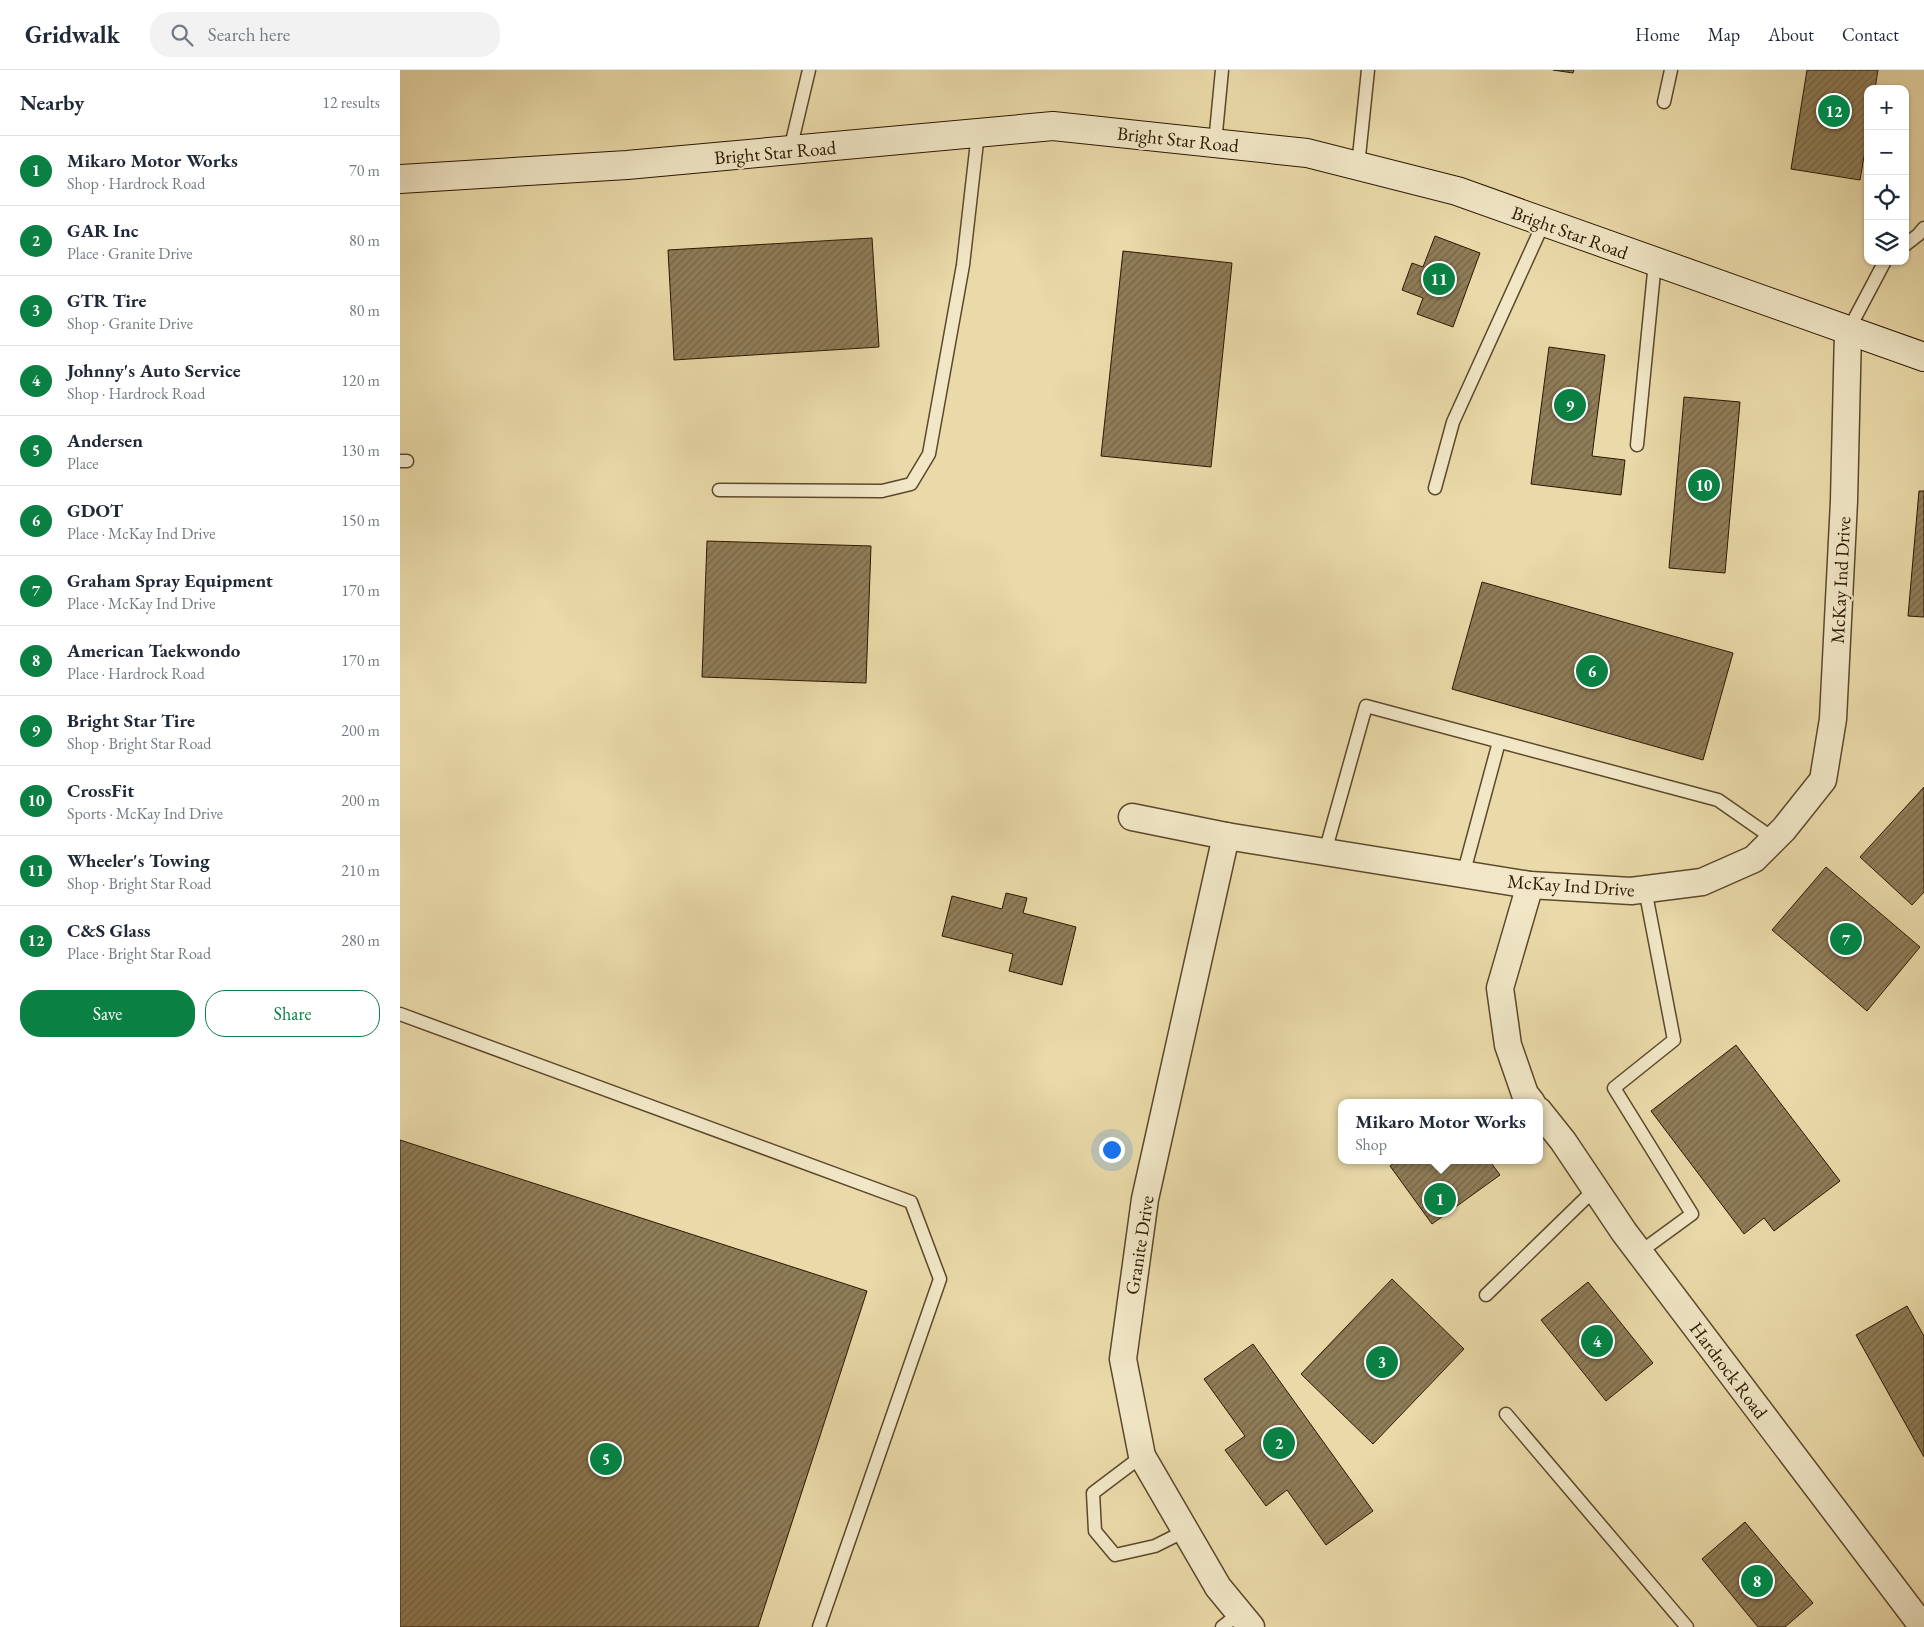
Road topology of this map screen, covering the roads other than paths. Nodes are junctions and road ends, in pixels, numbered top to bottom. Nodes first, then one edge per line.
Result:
1 (808, 70) edge
2 (1222, 70) edge
3 (1368, 70) edge
4 (1671, 70) edge
5 (1664, 102) dead end
6 (978, 133) junction
7 (1215, 143) junction
8 (790, 150) junction
9 (1358, 166) junction
10 (400, 179) edge
11 (1544, 222) junction
12 (1924, 228) edge
13 (1909, 242) edge
14 (1655, 262) junction
15 (1883, 265) edge
16 (1848, 331) junction
17 (1924, 357) edge
18 (1637, 446) dead end
19 (1435, 488) dead end
20 (719, 490) dead end
21 (1500, 742) junction
22 (1132, 817) dead end
23 (1226, 836) junction
24 (1774, 839) junction
25 (1325, 852) junction
26 (1463, 875) junction
27 (1530, 885) junction
28 (1645, 889) junction
29 (400, 1014) edge
30 (1529, 1099) edge
31 (1543, 1116) edge
32 (1595, 1189) junction
33 (1640, 1252) junction
34 (1486, 1295) dead end
35 (1506, 1414) dead end
36 (1142, 1456) junction
37 (1185, 1531) junction
38 (1238, 1622) edge
39 (819, 1627) edge
40 (1687, 1627) edge
41 (1923, 1627) edge

1 - 8 lane
2 - 7 lane
3 - 9 lane
4 - 5 lane
6 - 7 street, Bright Star Road
6 - 8 street, Bright Star Road
6 - 20 lane
7 - 9 street, Bright Star Road
8 - 10 street, Bright Star Road
9 - 11 street, Bright Star Road
11 - 14 street, Bright Star Road
11 - 19 lane
12 - 13 lane
14 - 16 street, Bright Star Road
14 - 18 lane
15 - 16 lane
16 - 17 street, Bright Star Road
16 - 24 street, McKay Ind Drive
21 - 24 lane
21 - 25 lane
21 - 26 lane
22 - 23 street, McKay Ind Drive
23 - 25 street, McKay Ind Drive
23 - 36 street, Granite Drive
24 - 28 street, McKay Ind Drive
25 - 26 street, McKay Ind Drive
26 - 27 street, McKay Ind Drive
27 - 28 street, McKay Ind Drive
27 - 30 street
28 - 33 lane
29 - 39 lane
31 - 32 street, Hardrock Road
32 - 33 street, Hardrock Road
32 - 34 lane
33 - 41 street, Hardrock Road
35 - 40 lane
36 - 37 street, Granite Drive
36 - 37 lane
37 - 38 street, Granite Drive

